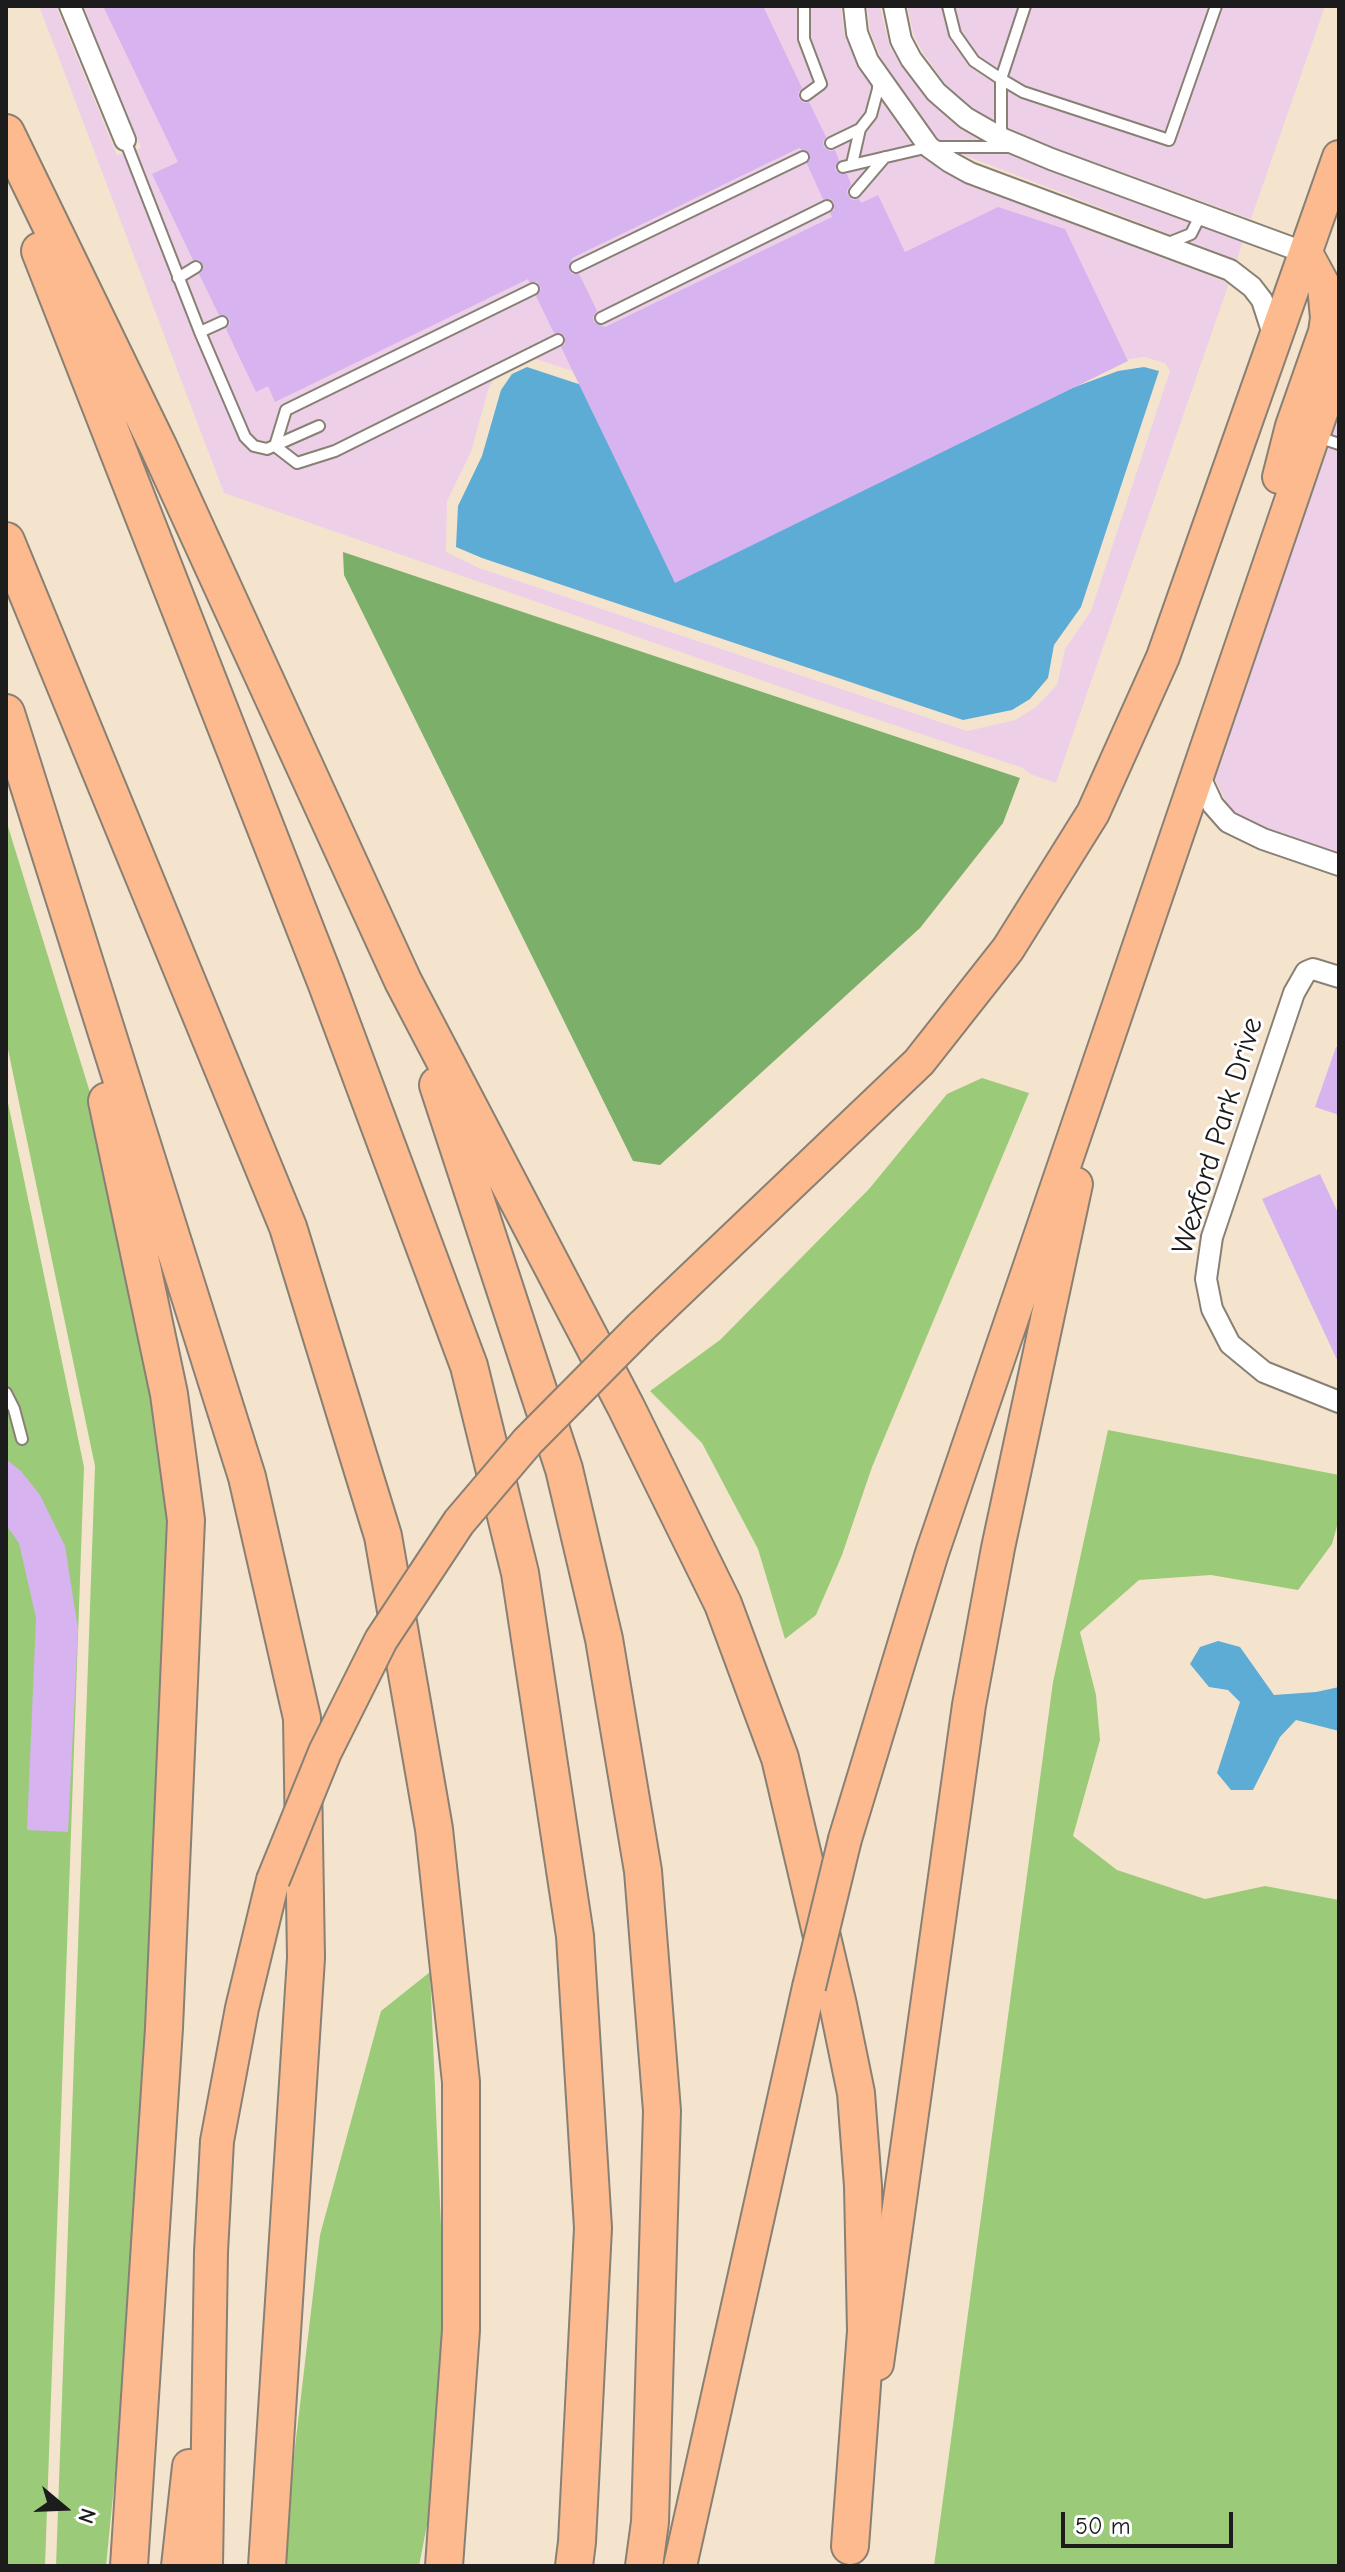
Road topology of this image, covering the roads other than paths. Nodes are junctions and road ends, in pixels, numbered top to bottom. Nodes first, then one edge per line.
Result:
1 (70, 6) edge
2 (804, 6) edge
3 (854, 6) edge
4 (894, 6) edge
5 (948, 6) edge
6 (1025, 6) edge
7 (1216, 6) edge
8 (878, 76) junction
9 (1001, 79) junction
10 (806, 95) dead end
11 (860, 129) junction
12 (6, 133) edge
13 (1001, 138) junction
14 (125, 140) joint
15 (831, 143) dead end
16 (929, 147) junction
17 (1020, 147) junction
18 (885, 156) junction
19 (803, 157) dead end
20 (1339, 157) edge
21 (6, 165) edge
22 (855, 192) dead end
23 (827, 206) dead end
24 (1197, 211) junction
25 (1160, 244) junction
26 (1306, 253) junction
27 (196, 267) dead end
28 (576, 267) dead end
29 (178, 278) junction
30 (533, 289) dead end
31 (601, 318) dead end
32 (222, 322) dead end
33 (200, 332) junction
34 (558, 340) dead end
35 (1275, 341) junction
36 (1339, 360) edge
37 (319, 426) dead end
38 (1326, 440) edge
39 (275, 446) junction
40 (6, 541) edge
41 (1273, 554) junction
42 (6, 713) edge
43 (1199, 775) junction
44 (1339, 865) edge
45 (65, 899) junction
46 (1339, 977) edge
47 (403, 981) junction
48 (1107, 1040) junction
49 (6, 1393) edge
50 (1339, 1402) edge
51 (22, 1439) dead end
52 (211, 2252) junction
53 (848, 2556) edge
54 (129, 2566) edge
55 (178, 2566) edge
56 (206, 2566) edge
57 (267, 2566) edge
58 (444, 2566) edge
59 (574, 2566) edge
60 (644, 2566) edge
61 (680, 2566) edge

1 - 14 street
2 - 10 lane
3 - 8 street
4 - 13 street
5 - 9 lane
6 - 9 lane
7 - 9 lane
8 - 11 lane
8 - 16 street
9 - 13 lane
11 - 15 lane
11 - 18 lane
12 - 47 highway
13 - 17 street
14 - 29 lane
16 - 17 lane
16 - 18 lane
16 - 25 street
17 - 24 street
18 - 22 lane
19 - 28 lane
20 - 26 main road
21 - 59 highway
23 - 31 lane
24 - 25 lane
24 - 26 street
25 - 35 street
26 - 35 main road
26 - 41 main road
27 - 29 lane
29 - 33 lane
30 - 39 lane
32 - 33 lane
33 - 39 lane
34 - 39 lane
35 - 52 main road, bridge
36 - 38 main road
37 - 39 lane
38 - 41 main road
40 - 58 highway
41 - 43 main road
42 - 45 highway
43 - 44 street
43 - 48 main road
45 - 54 highway
45 - 57 highway
46 - 50 street, Wexford Park Drive
47 - 53 highway
47 - 60 highway
48 - 53 main road
48 - 61 main road, bridge
49 - 51 lane
52 - 55 main road
52 - 56 main road

